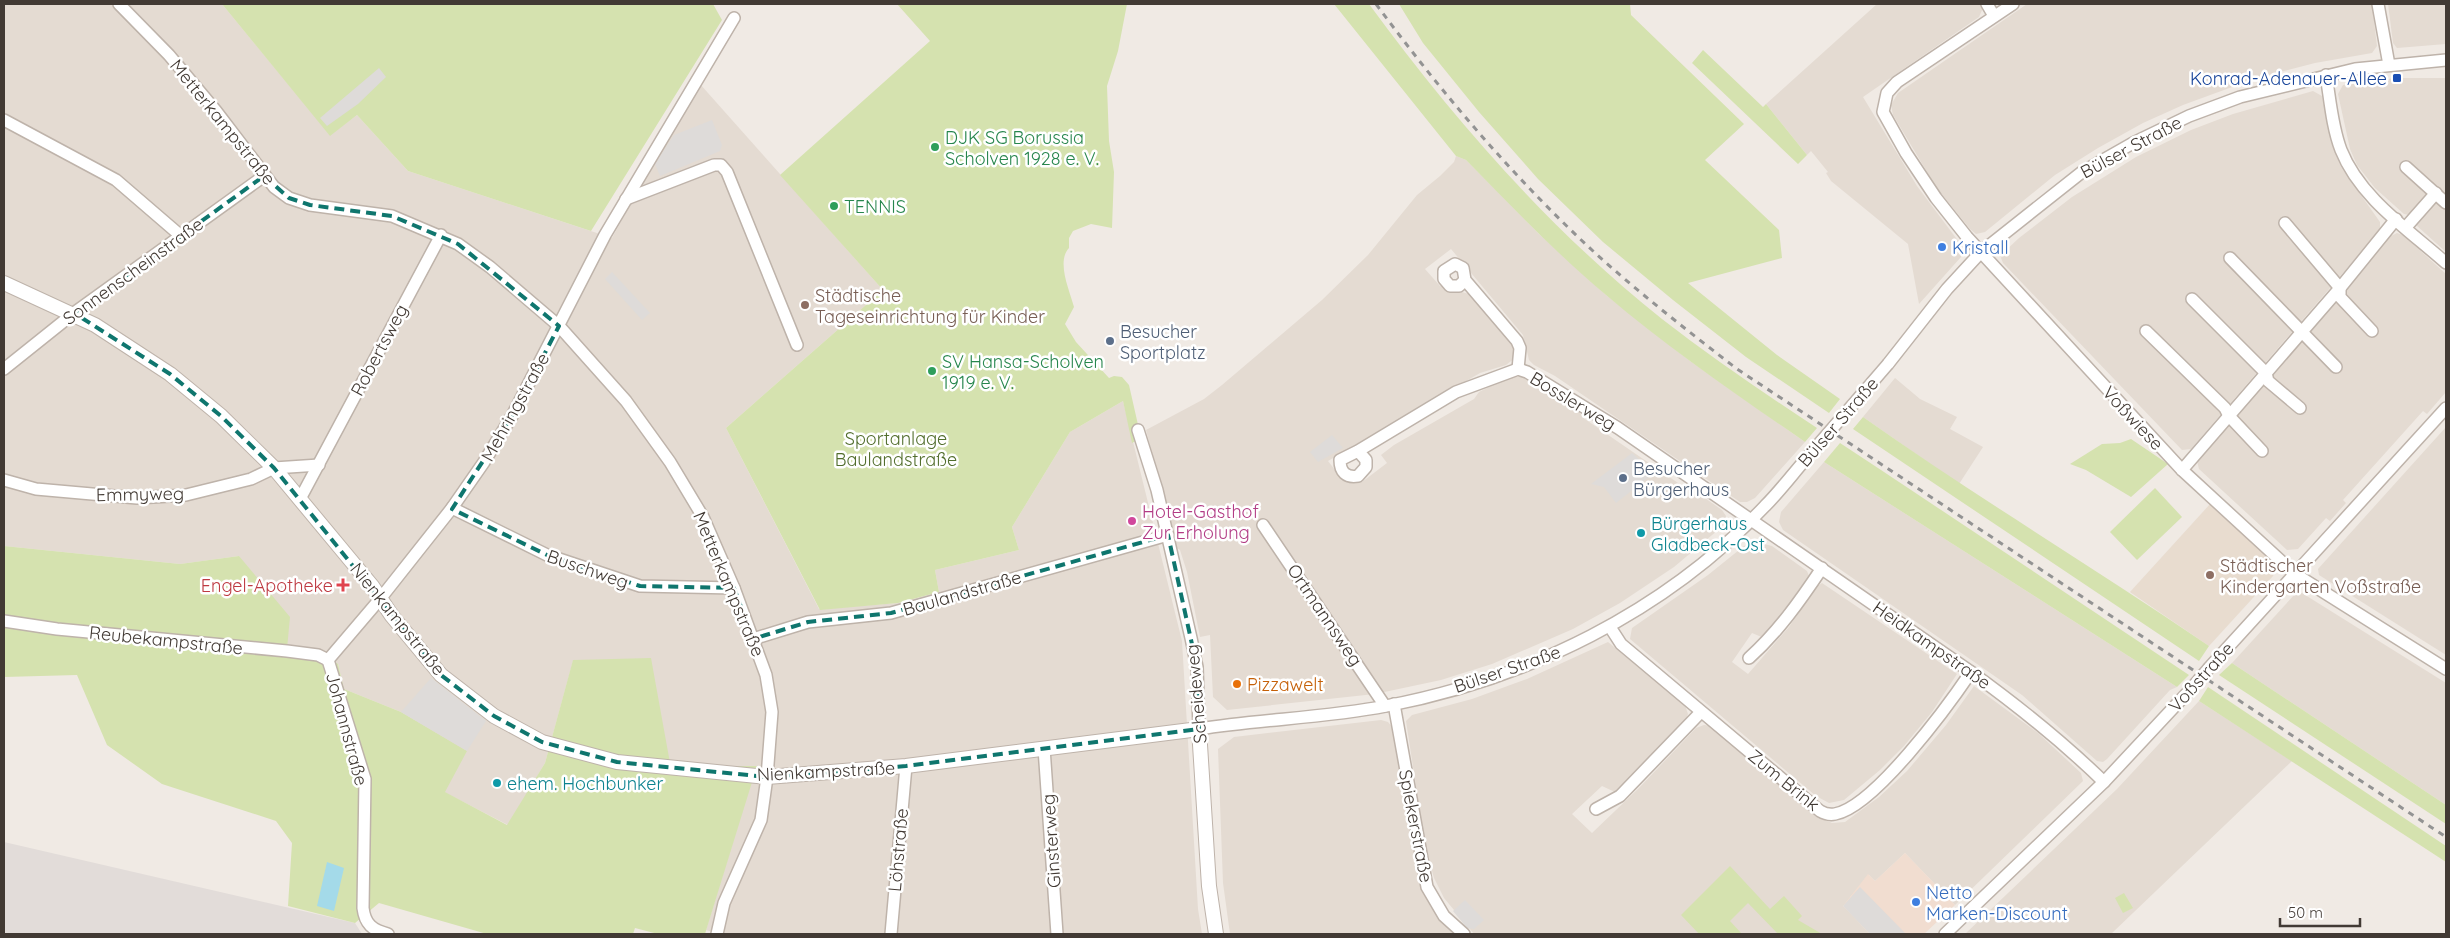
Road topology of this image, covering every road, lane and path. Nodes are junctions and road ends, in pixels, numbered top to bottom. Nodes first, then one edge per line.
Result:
1 (119, 4) edge
2 (1987, 4) edge
3 (2013, 4) edge
4 (2378, 4) edge
5 (1994, 16) junction
6 (734, 18) dead end
7 (2446, 60) edge
8 (2390, 64) junction
9 (2326, 75) junction
10 (4, 120) edge
11 (2406, 167) dead end
12 (264, 176) junction
13 (2436, 193) junction
14 (626, 199) junction
15 (2446, 203) edge
16 (2396, 219) junction
17 (2285, 223) dead end
18 (2406, 227) junction
19 (441, 235) junction
20 (181, 236) junction
21 (1982, 252) junction
22 (2230, 258) dead end
23 (2446, 263) edge
24 (1465, 280) dead end
25 (4, 284) edge
26 (2340, 288) junction
27 (2192, 299) dead end
28 (74, 313) junction
29 (559, 326) junction
30 (2372, 330) dead end
31 (2146, 331) dead end
32 (2302, 332) junction
33 (797, 345) dead end
34 (2336, 367) dead end
35 (4, 368) edge
36 (1518, 369) junction
37 (2266, 373) junction
38 (2300, 408) dead end
39 (2446, 408) edge
40 (2229, 416) junction
41 (1138, 430) dead end
42 (1358, 451) dead end
43 (2262, 451) dead end
44 (319, 464) junction
45 (274, 468) junction
46 (2182, 470) junction
47 (4, 480) edge
48 (300, 499) junction
49 (452, 508) junction
50 (1750, 520) junction
51 (1263, 525) dead end
52 (1168, 535) junction
53 (1822, 568) junction
54 (2295, 574) junction
55 (734, 588) junction
56 (380, 599) junction
57 (4, 621) edge
58 (1610, 627) junction
59 (753, 638) junction
60 (1749, 658) dead end
61 (328, 660) junction
62 (2446, 669) edge
63 (1971, 672) junction
64 (1389, 705) junction
65 (1701, 712) junction
66 (1199, 729) junction
67 (1044, 748) junction
68 (906, 766) junction
69 (767, 777) junction
70 (2104, 782) junction
71 (1596, 809) dead end
72 (388, 934) edge
73 (716, 934) edge
74 (891, 934) edge
75 (1058, 934) edge
76 (1216, 934) edge
77 (1464, 934) edge
78 (1945, 934) edge

1 - 12 street, Metterkampstraße
2 - 5 street
3 - 5 street, Voßwiese
4 - 8 street
5 - 21 street, Voßwiese
6 - 14 street, Mehringstraße
7 - 8 street, Bülser Straße
8 - 9 street, Bülser Straße
9 - 16 street
9 - 21 street, Bülser Straße
10 - 20 street
11 - 13 street
12 - 19 street, Metterkampstraße
12 - 20 street, Sonnenscheinstraße
13 - 15 street
13 - 18 street
14 - 29 street, Mehringstraße
14 - 33 street
16 - 18 street
16 - 26 street
17 - 26 street
18 - 23 street
19 - 29 street, Metterkampstraße
19 - 44 street, Robertsweg
20 - 28 street, Sonnenscheinstraße
21 - 46 street, Voßwiese
21 - 50 street, Bülser Straße, bridge
22 - 32 street
24 - 36 street
25 - 28 street, Nienkampstraße
26 - 30 street
26 - 32 street
27 - 37 street
28 - 35 street, Sonnenscheinstraße
28 - 45 street, Nienkampstraße
29 - 49 street, Mehringstraße
29 - 55 street, Metterkampstraße
31 - 40 street
32 - 34 street
32 - 37 street
36 - 42 street, Bosslerweg
36 - 50 street, Bosslerweg
37 - 38 street
37 - 40 street
39 - 54 street, Voßstraße
40 - 43 street
40 - 46 street
41 - 52 street, Scheideweg
44 - 45 street
44 - 48 street, Robertsweg
45 - 47 street, Emmyweg
45 - 48 street, Nienkampstraße
46 - 54 street, Voßwiese
48 - 56 street, Nienkampstraße
49 - 55 street, Buschweg
49 - 56 street, Mehringstraße
50 - 53 street, Heidkampstraße
50 - 58 street, Bülser Straße
51 - 64 street, Ortmannsweg
52 - 59 street, Baulandstraße
52 - 66 street, Scheideweg
53 - 60 street
53 - 63 street, Heidkampstraße
54 - 62 street, Voßwiese
54 - 70 street, Voßstraße, bridge
55 - 59 street, Metterkampstraße
56 - 61 street, Johannstraße
56 - 69 street, Nienkampstraße
57 - 61 street, Reubekampstraße
58 - 64 street, Bülser Straße
58 - 65 street, Zum Brink
59 - 69 street, Metterkampstraße
61 - 72 street, Johannstraße
63 - 65 street, Zum Brink
63 - 70 street, Heidkampstraße
64 - 66 street, Bülser Straße
64 - 77 street, Spiekerstraße
65 - 71 street
66 - 67 street, Nienkampstraße
66 - 76 street, Scheideweg
67 - 68 street, Nienkampstraße
67 - 75 street, Ginsterweg
68 - 69 street, Nienkampstraße
68 - 74 street, Löhstraße
69 - 73 street, Metterkampstraße
70 - 78 street, Voßstraße

